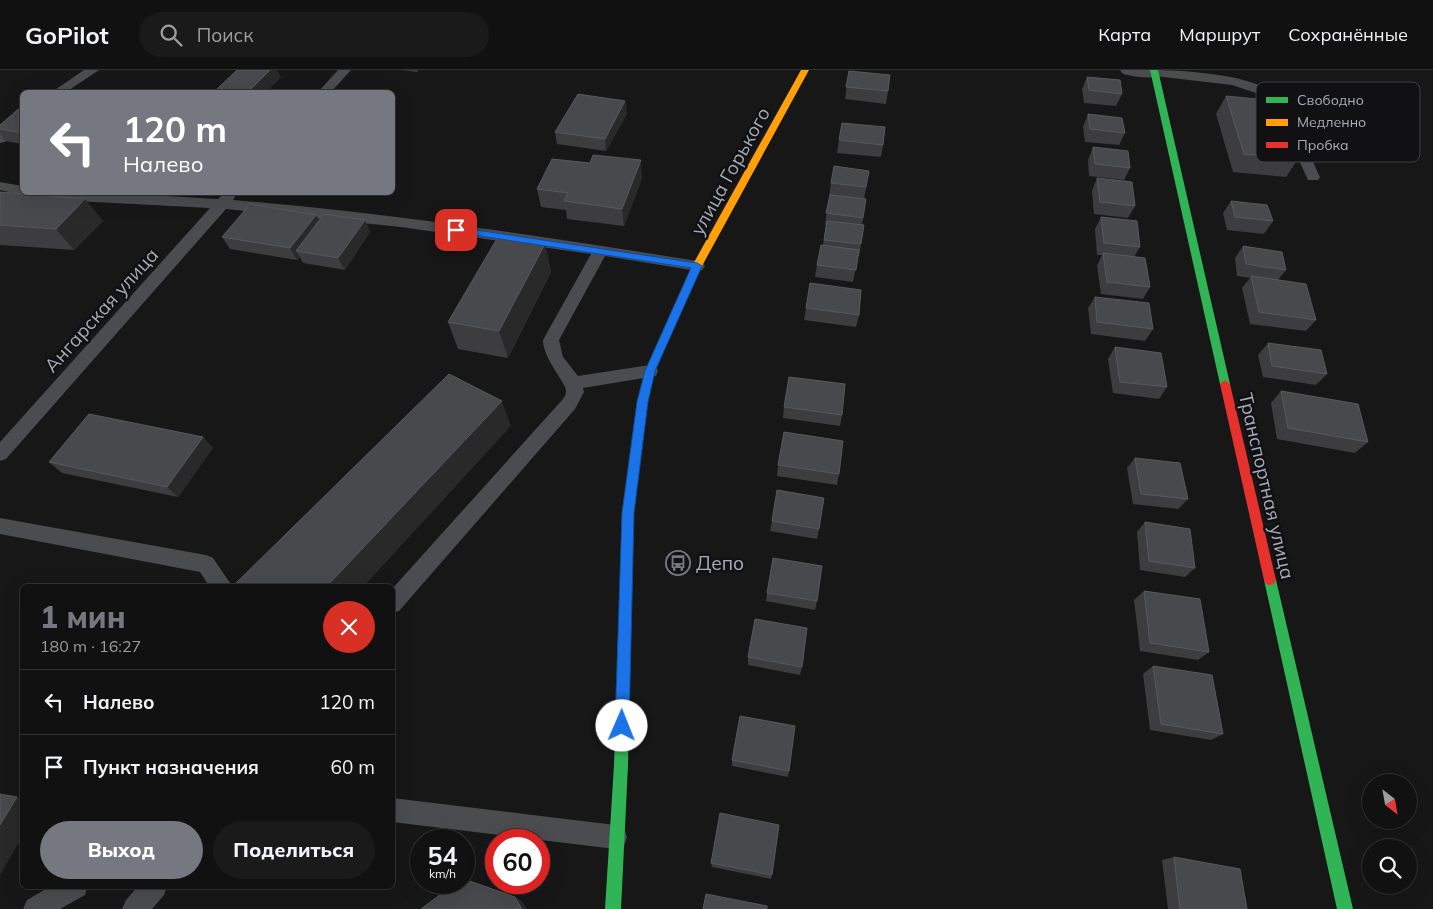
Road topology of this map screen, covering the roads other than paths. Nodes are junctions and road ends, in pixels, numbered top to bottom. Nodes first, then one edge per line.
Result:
1 (93, 70) edge
2 (345, 70) edge
3 (805, 70) edge
4 (1129, 70) edge
5 (1154, 71) edge
6 (1256, 87) edge
7 (61, 90) edge
8 (326, 90) edge
9 (20, 122) edge
10 (0, 139) edge
11 (1306, 162) edge
12 (1313, 177) dead end
13 (0, 186) edge
14 (20, 190) edge
15 (52, 195) edge
16 (227, 198) edge
17 (601, 250) junction
18 (697, 266) junction
19 (650, 371) junction
20 (574, 382) junction
21 (0, 454) edge
22 (0, 526) edge
23 (220, 584) edge
24 (395, 601) edge
25 (395, 810) edge
26 (615, 837) junction
27 (71, 889) edge
28 (152, 889) edge
29 (36, 909) edge
30 (135, 909) edge
31 (613, 909) edge
32 (1345, 909) edge

1 - 7 lane
2 - 8 lane
3 - 18 main road, улица Горького
4 - 5 street
5 - 6 lane
5 - 32 main road, Транспортная улица
9 - 10 lane
11 - 12 lane
13 - 14 lane
15 - 16 lane
16 - 17 lane
16 - 21 lane, Ангарская улица
17 - 18 lane
17 - 20 lane
18 - 19 main road, улица Горького
19 - 20 lane
19 - 26 main road, улица Горького
20 - 24 lane
22 - 23 lane
25 - 26 lane
26 - 31 main road, улица Горького
27 - 29 lane
28 - 30 lane

